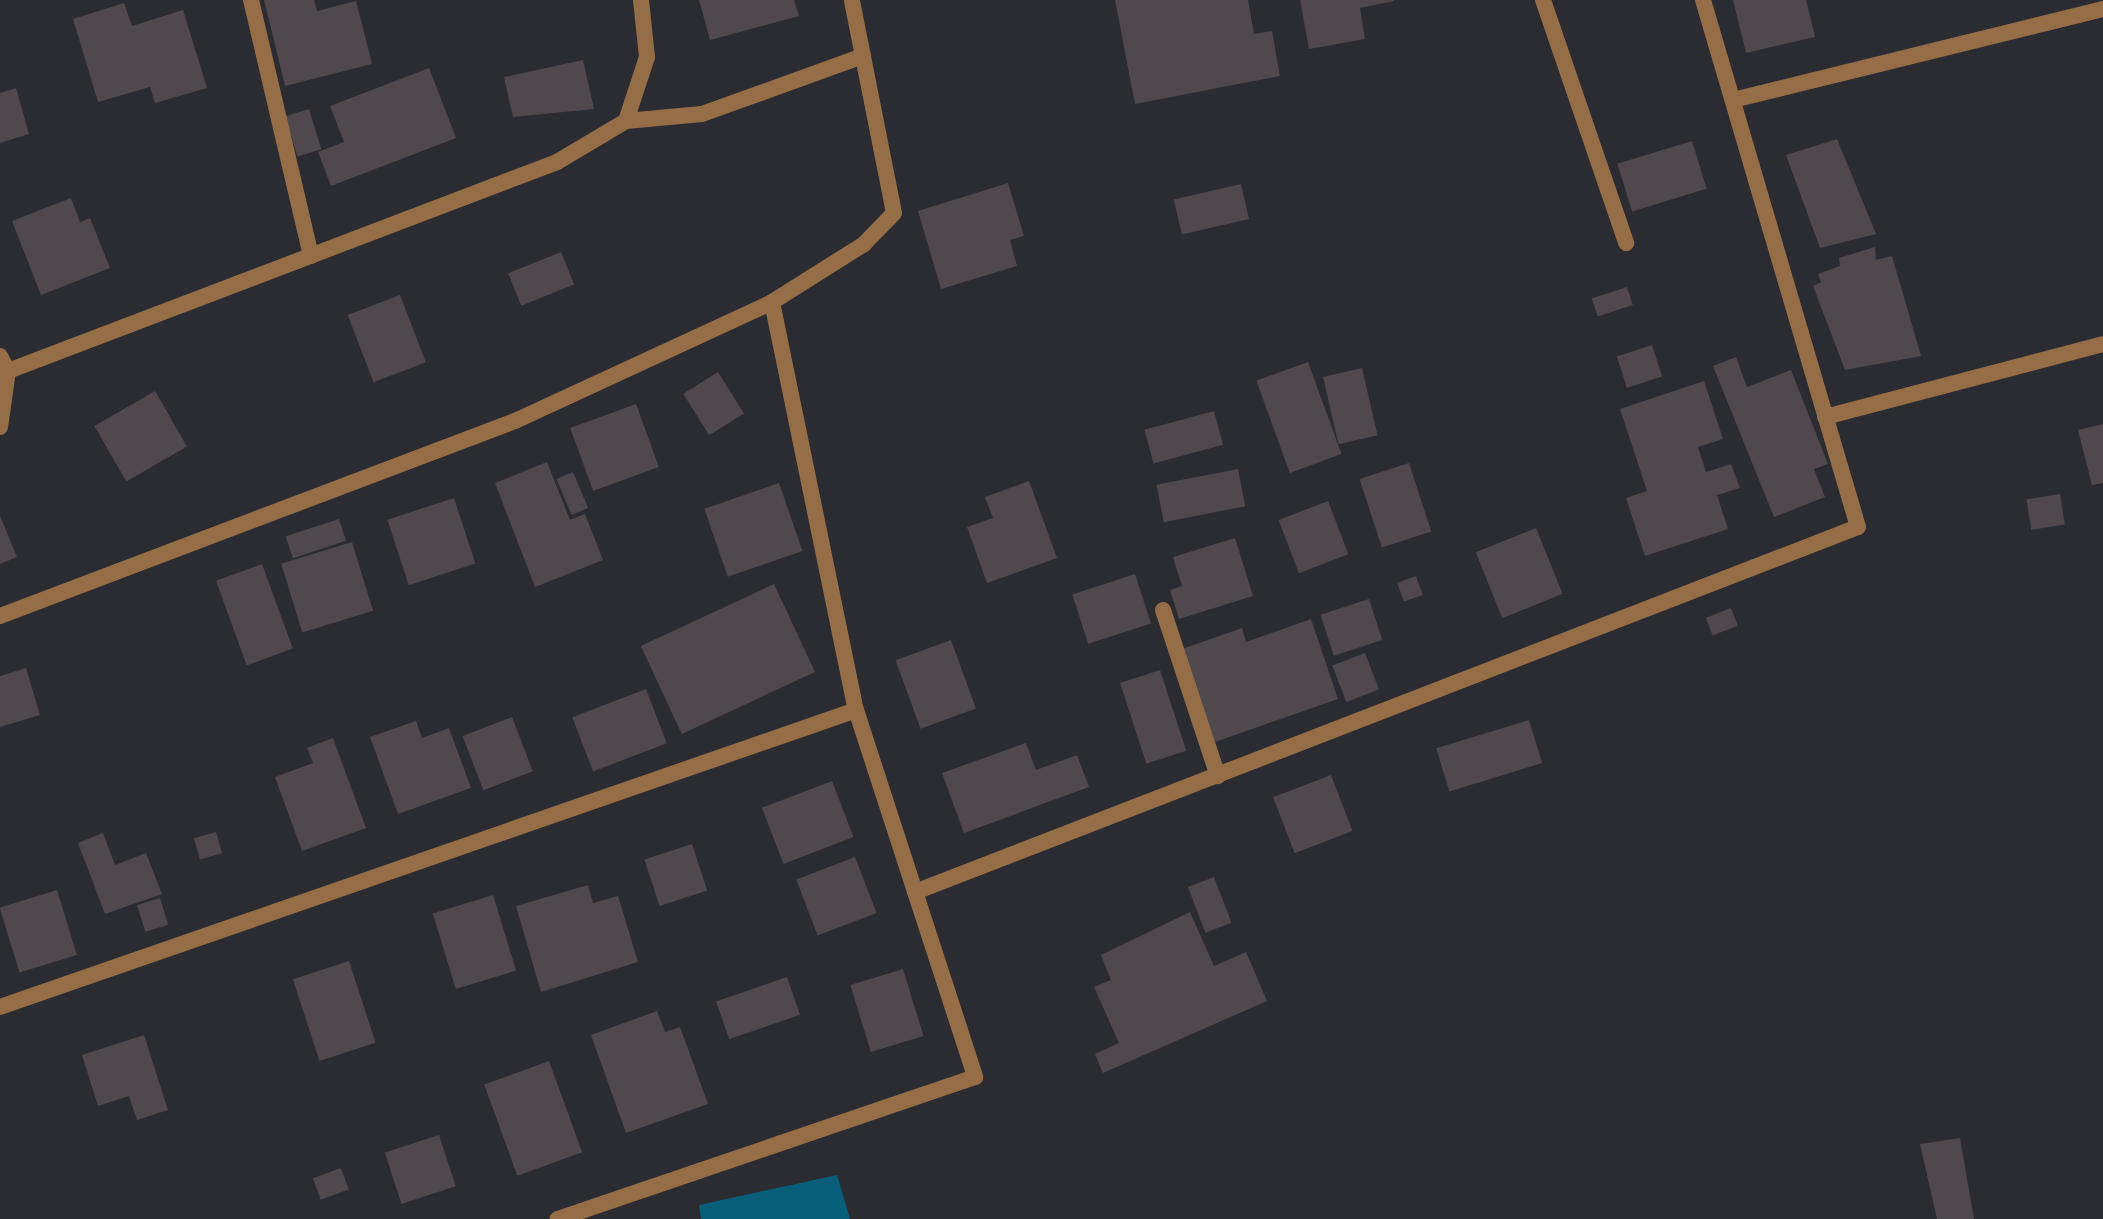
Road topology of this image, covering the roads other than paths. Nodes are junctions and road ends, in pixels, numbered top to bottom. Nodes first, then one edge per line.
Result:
1 (251, 0) edge
2 (641, 0) edge
3 (852, 0) edge
4 (1543, 0) edge
5 (1703, 0) edge
6 (2103, 9) edge
7 (863, 56) junction
8 (1733, 100) junction
9 (626, 121) junction
10 (1626, 243) dead end
11 (311, 256) junction
12 (772, 302) junction
13 (2103, 344) edge
14 (4, 364) edge
15 (1825, 417) junction
16 (0, 427) edge
17 (1163, 610) dead end
18 (0, 616) edge
19 (856, 710) junction
20 (1218, 776) junction
21 (915, 892) junction
22 (0, 1007) edge
23 (557, 1219) edge

1 - 11 street
2 - 9 street
3 - 7 street
4 - 10 street
5 - 8 street
6 - 8 street
7 - 9 street
7 - 12 street
8 - 15 street
9 - 11 street
11 - 14 street
12 - 18 street
12 - 19 street
13 - 15 street
14 - 16 street
15 - 20 street
17 - 20 street
19 - 21 street
19 - 22 street
20 - 21 street
21 - 23 street

